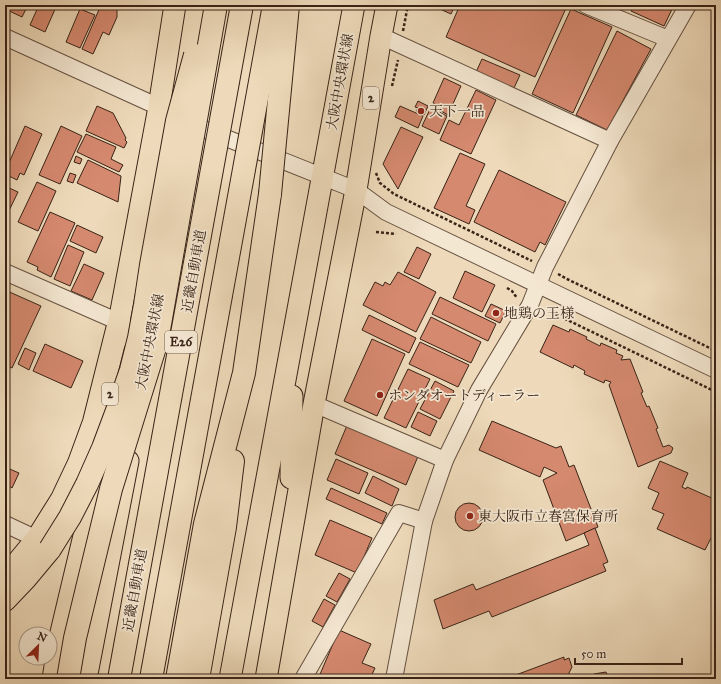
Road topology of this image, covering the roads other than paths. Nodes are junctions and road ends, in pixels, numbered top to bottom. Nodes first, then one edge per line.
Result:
1 (175, 5) edge
2 (208, 5) edge
3 (213, 5) edge
4 (216, 5) edge
5 (242, 5) edge
6 (274, 5) edge
7 (288, 5) edge
8 (354, 5) edge
9 (387, 5) edge
10 (586, 5) edge
11 (688, 5) edge
12 (381, 36) junction
13 (5, 38) edge
14 (668, 39) junction
15 (159, 107) junction
16 (191, 124) junction
17 (610, 141) junction
18 (322, 177) junction
19 (356, 190) junction
20 (5, 272) edge
21 (539, 284) junction
22 (119, 322) junction
23 (290, 351) junction
24 (716, 370) edge
25 (244, 373) junction
26 (314, 404) junction
27 (445, 460) junction
28 (424, 521) junction
29 (5, 524) edge
30 (37, 539) junction
31 (290, 542) junction
32 (5, 578) edge
33 (5, 600) edge
34 (53, 679) edge
35 (68, 679) edge
36 (86, 679) edge
37 (119, 679) edge
38 (151, 679) edge
39 (177, 679) edge
40 (198, 679) edge
41 (230, 679) edge
42 (266, 679) edge
43 (303, 679) edge
44 (394, 679) edge

1 - 15 main road, 2
2 - 33 highway, bridge
3 - 16 main road, 大阪中央環状線 / 2
4 - 35 highway, bridge
5 - 37 highway, 近畿自動車道 / E26, bridge
6 - 38 highway, E26, bridge
7 - 25 highway, bridge
8 - 18 main road, 大阪中央環状線
9 - 12 main road, 2
10 - 14 street
11 - 14 street
12 - 17 street
12 - 19 main road, 2
13 - 15 street
14 - 17 street
15 - 16 street
15 - 22 main road, 2
16 - 18 street
16 - 36 main road, 大阪中央環状線 / 2
17 - 21 street
18 - 19 street
18 - 23 main road, 大阪中央環状線
19 - 21 street
19 - 26 main road, 2
20 - 22 street
21 - 24 street
21 - 27 street
22 - 30 highway
22 - 34 main road, 2
23 - 31 main road
23 - 41 main road, 大阪中央環状線
25 - 39 highway
25 - 40 highway
26 - 27 street
26 - 31 main road, 2
27 - 28 street
28 - 43 street
28 - 44 street
29 - 30 street
30 - 32 highway
31 - 42 main road, 2

